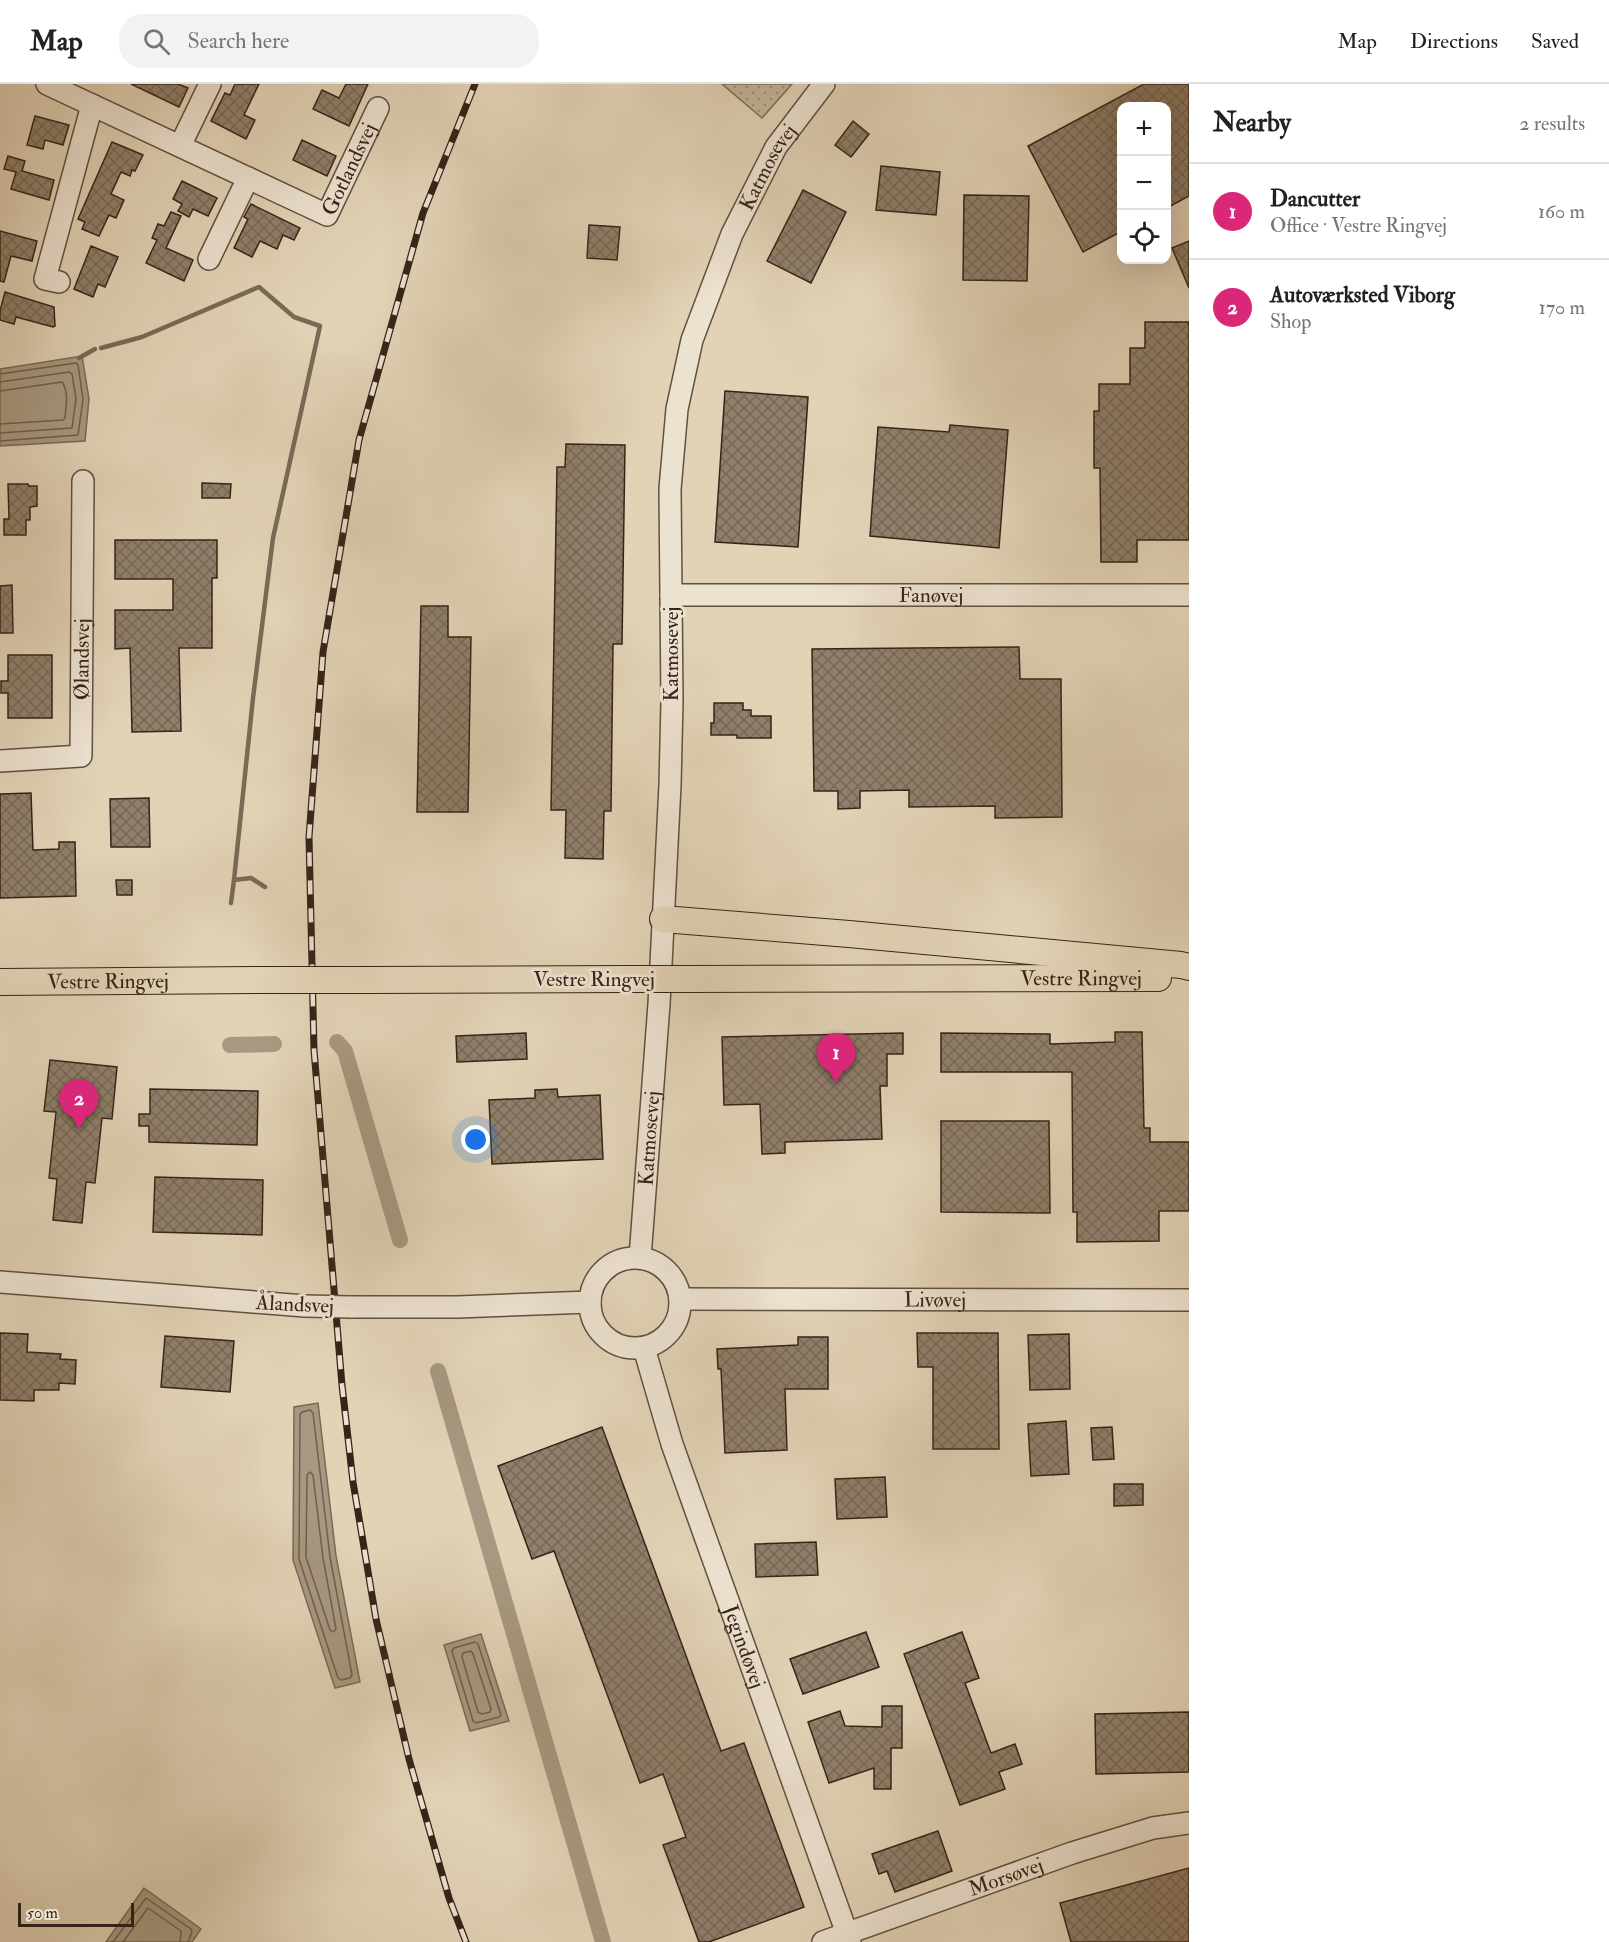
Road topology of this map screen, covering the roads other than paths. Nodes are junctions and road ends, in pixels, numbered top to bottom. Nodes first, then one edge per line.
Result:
1 (46, 84) edge
2 (210, 84) edge
3 (824, 84) edge
4 (92, 105) junction
5 (378, 108) dead end
6 (180, 146) junction
7 (248, 178) junction
8 (209, 259) dead end
9 (59, 282) dead end
10 (83, 481) dead end
11 (670, 595) junction
12 (1189, 595) edge
13 (0, 760) edge
14 (663, 919) junction
15 (1189, 968) edge
16 (1189, 978) edge
17 (0, 982) edge
18 (640, 1258) junction
19 (0, 1282) edge
20 (680, 1299) junction
21 (1189, 1300) edge
22 (590, 1302) junction
23 (644, 1348) junction
24 (1189, 1822) edge
25 (849, 1938) edge
26 (823, 1942) edge

1 - 4 street, Gotlandsvej
2 - 6 street
3 - 11 street, Katmosevej
4 - 6 street, Gotlandsvej
4 - 9 street
5 - 7 street, Gotlandsvej
6 - 7 street, Gotlandsvej
7 - 8 street
10 - 13 street, Ølandsvej
11 - 12 street, Fanøvej
11 - 14 street, Katmosevej
14 - 15 main road
14 - 18 street, Katmosevej
16 - 17 main road, Vestre Ringvej, bridge
18 - 20 street
18 - 22 street
19 - 22 street, Ålandsvej, bridge
20 - 21 street, Livøvej
20 - 23 street
22 - 23 street
23 - 25 street, Jegindøvej
24 - 25 street, Morsøvej
25 - 26 street, Morsøvej

